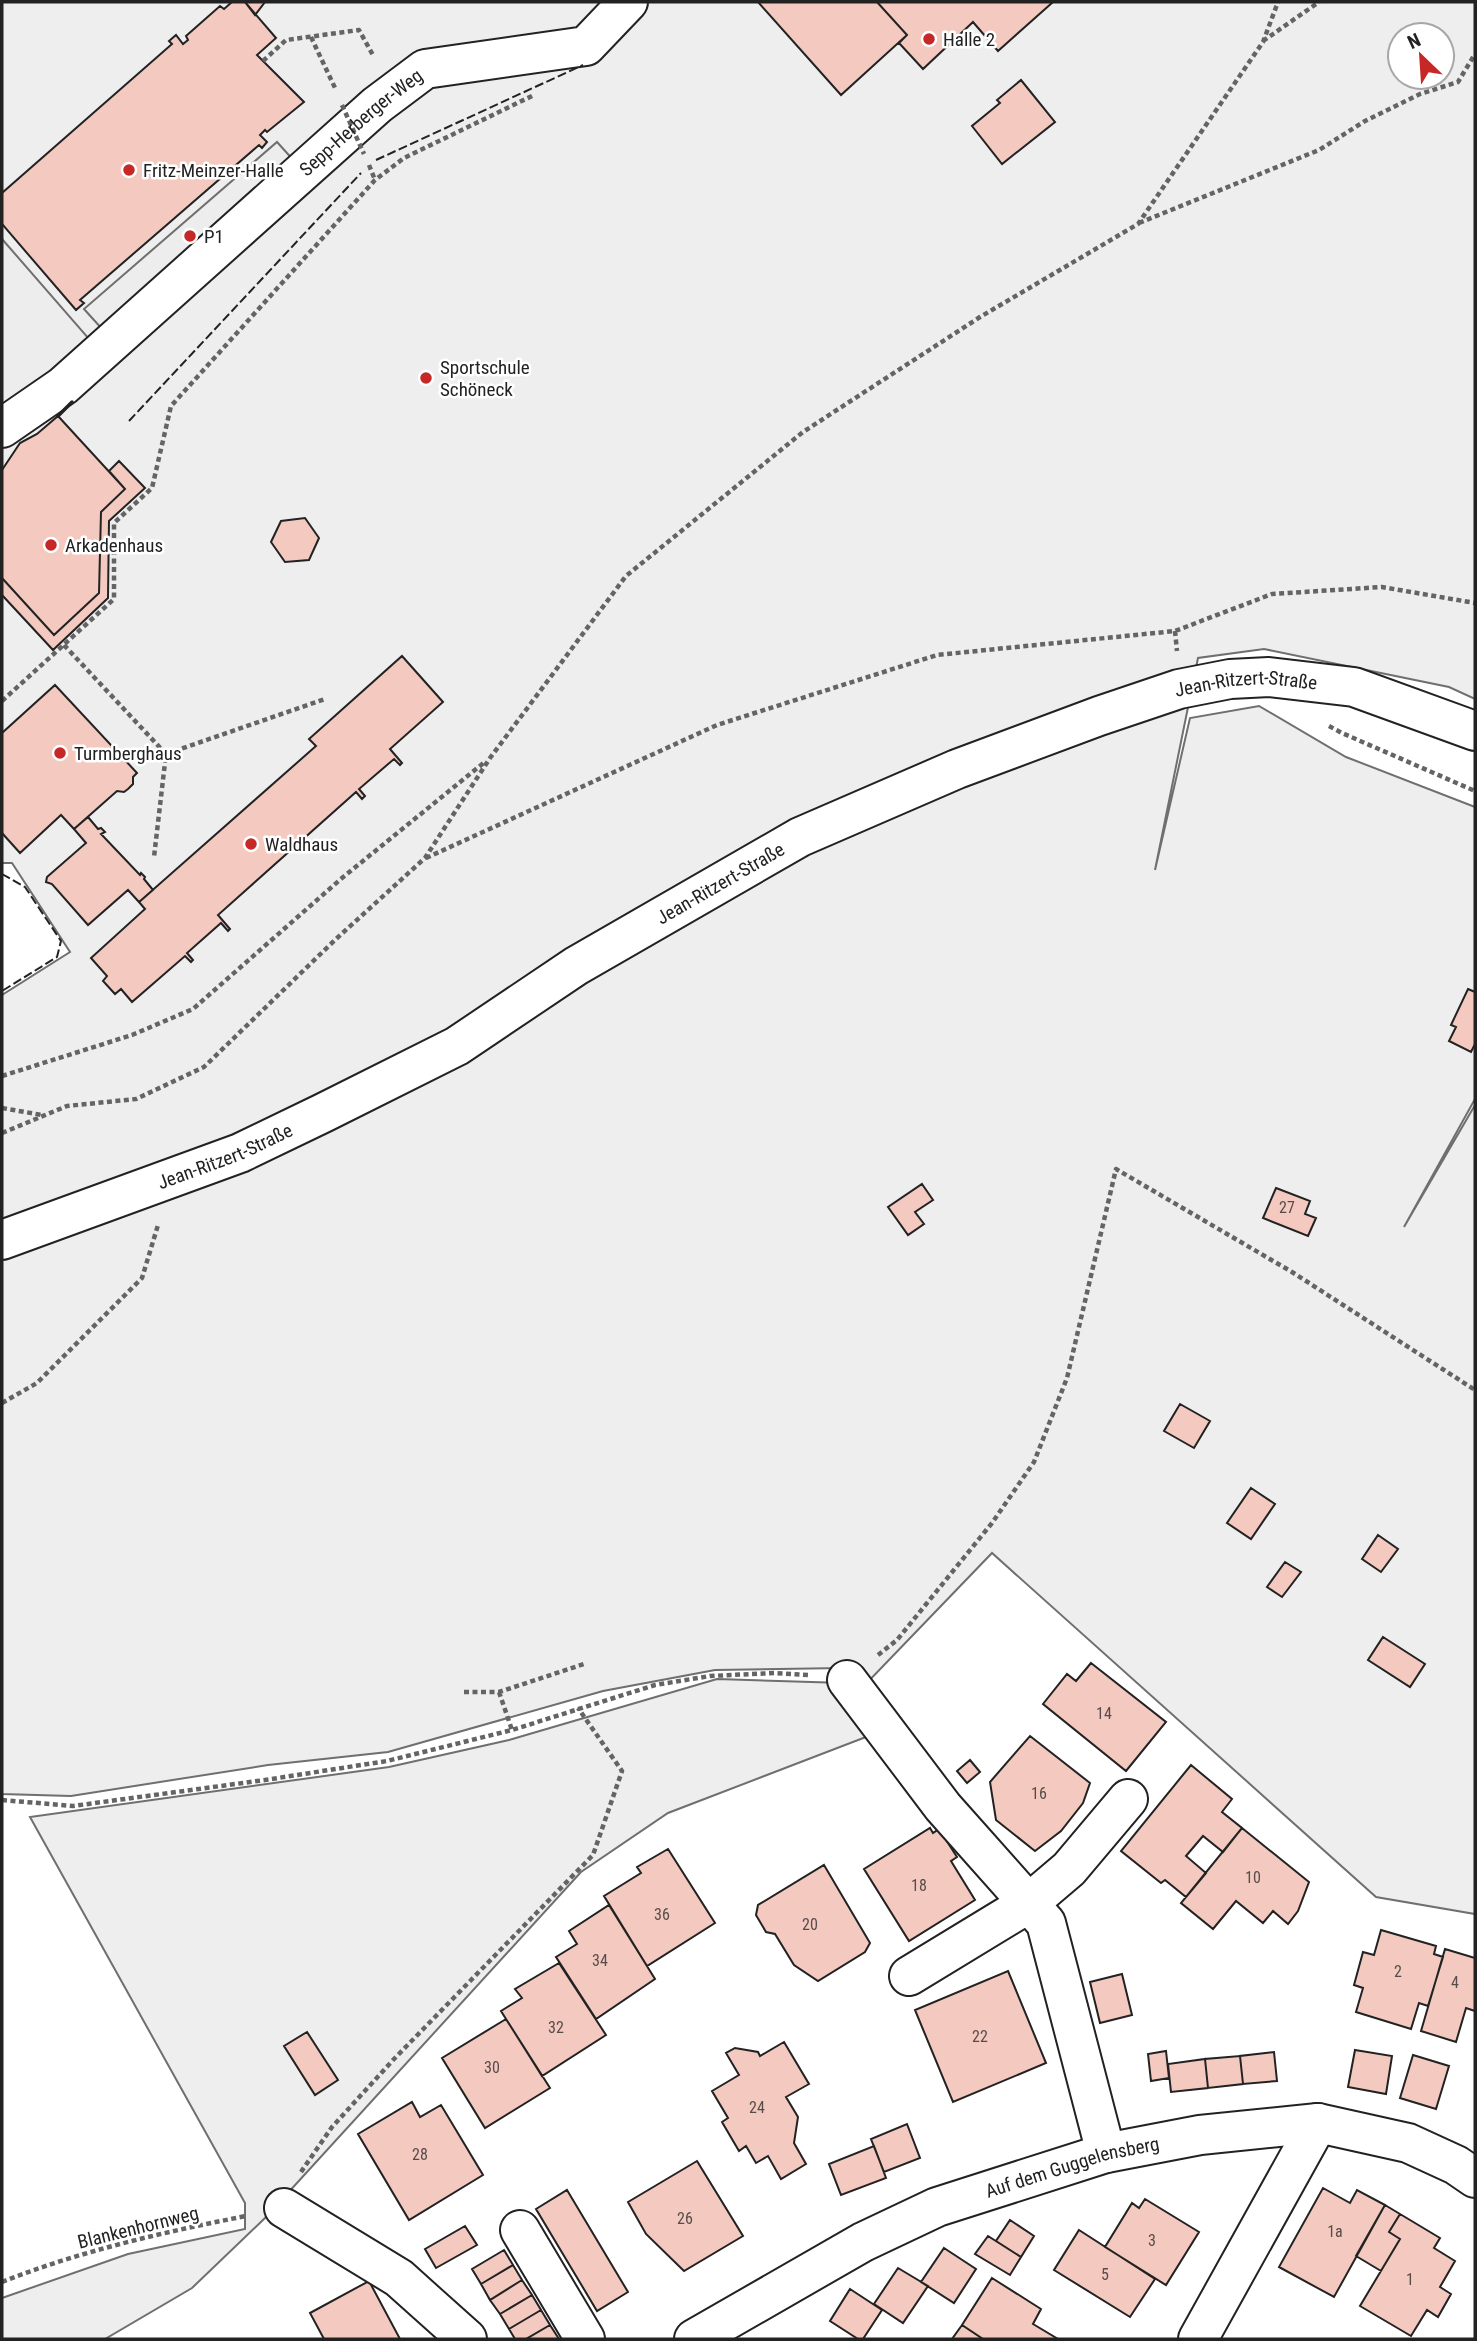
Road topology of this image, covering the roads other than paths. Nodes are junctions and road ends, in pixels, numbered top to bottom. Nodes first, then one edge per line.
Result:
1 (628, 2) edge
2 (2, 428) edge
3 (1475, 731) edge
4 (2, 1240) edge
5 (847, 1680) road end
6 (1128, 1799) dead end
7 (1028, 1903) junction
8 (909, 1976) dead end
9 (1318, 2123) junction
10 (1106, 2153) junction
11 (1475, 2178) edge
12 (284, 2208) road end
13 (520, 2230) dead end
14 (467, 2339) edge
15 (585, 2339) edge
16 (694, 2339) edge
17 (1198, 2339) edge

1 - 2 street, Sepp-Herberger-Weg
3 - 4 street, Jean-Ritzert-Straße
5 - 7 street
6 - 7 street
7 - 8 street
7 - 10 street
9 - 10 street, Auf dem Guggelensberg
9 - 11 street, Auf dem Guggelensberg
9 - 17 street
10 - 16 street, Auf dem Guggelensberg
12 - 14 street
13 - 15 street

